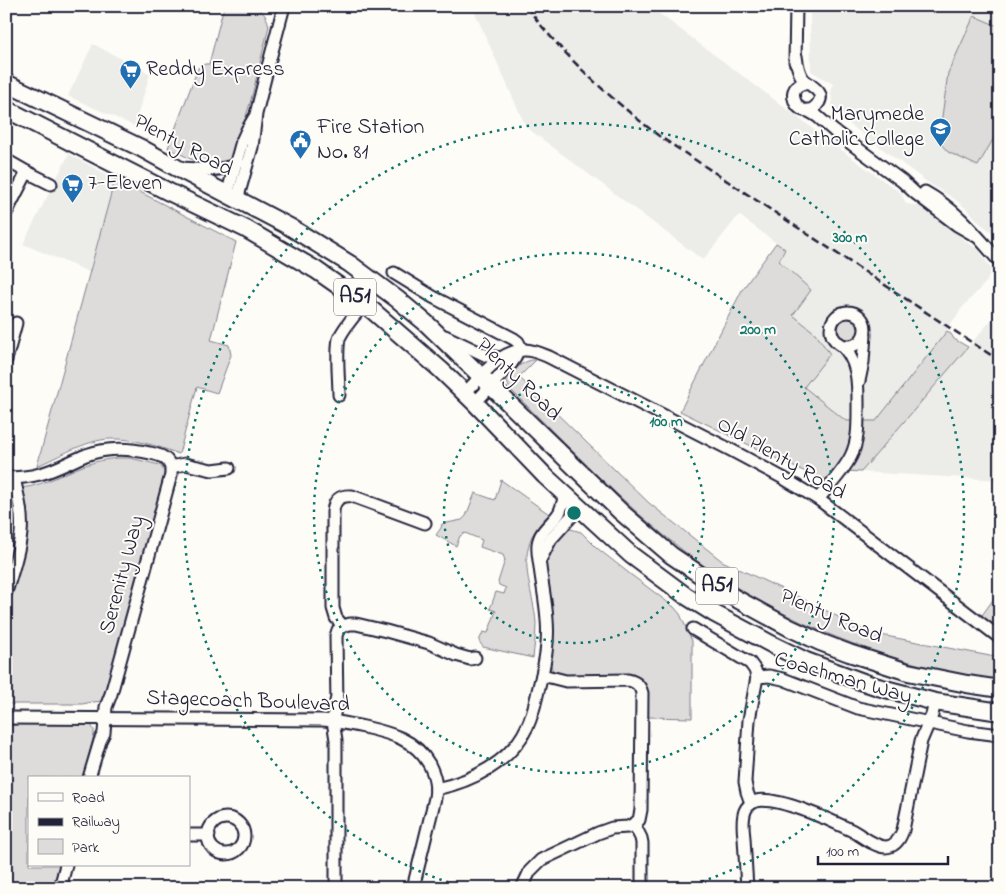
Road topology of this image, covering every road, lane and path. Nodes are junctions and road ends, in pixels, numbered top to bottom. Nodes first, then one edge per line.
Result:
1 (284, 6) edge
2 (796, 6) edge
3 (796, 56) junction
4 (6, 83) edge
5 (810, 84) junction
6 (793, 95) junction
7 (819, 99) junction
8 (6, 109) edge
9 (807, 110) junction
10 (256, 114) junction
11 (834, 131) junction
12 (6, 160) edge
13 (235, 164) junction
14 (177, 168) junction
15 (27, 172) junction
16 (902, 182) junction
17 (51, 184) dead end
18 (232, 197) junction
19 (6, 213) edge
20 (225, 218) junction
21 (973, 234) junction
22 (986, 245) junction
23 (1000, 251) edge
24 (1000, 262) edge
25 (394, 273) dead end
26 (364, 304) junction
27 (16, 323) dead end
28 (433, 330) junction
29 (866, 331) junction
30 (839, 343) junction
31 (520, 351) junction
32 (501, 358) junction
33 (6, 360) edge
34 (486, 381) junction
35 (858, 385) junction
36 (339, 394) dead end
37 (470, 398) junction
38 (574, 466) junction
39 (171, 467) junction
40 (229, 468) dead end
41 (10, 478) edge
42 (565, 495) junction
43 (818, 499) junction
44 (579, 508) junction
45 (425, 523) dead end
46 (539, 562) junction
47 (6, 592) edge
48 (343, 626) junction
49 (693, 629) dead end
50 (1000, 638) edge
51 (475, 658) dead end
52 (542, 676) junction
53 (757, 676) junction
54 (1000, 689) edge
55 (924, 711) junction
56 (1000, 712) edge
57 (6, 718) edge
58 (105, 719) junction
59 (336, 721) junction
60 (1000, 735) edge
61 (90, 776) edge
62 (436, 785) junction
63 (752, 803) junction
64 (634, 824) junction
65 (190, 835) edge
66 (209, 835) dead end
67 (66, 866) edge
68 (60, 888) edge
69 (336, 888) edge
70 (413, 888) edge
71 (522, 888) edge
72 (642, 888) edge
73 (748, 888) edge

1 - 10 street
2 - 3 street
3 - 5 street
3 - 6 street
4 - 14 highway, Plenty Road / A51
5 - 6 street
5 - 7 street
6 - 9 street
7 - 9 street
7 - 11 street
8 - 20 highway, Plenty Road / A51
9 - 11 street
10 - 13 street
10 - 18 street
11 - 16 street
12 - 15 street
13 - 14 street
13 - 18 street
14 - 18 highway, Plenty Road / A51
15 - 17 street
15 - 19 street
16 - 21 street
16 - 21 street
18 - 20 highway
18 - 28 highway, Plenty Road / A51
20 - 26 highway, Plenty Road / A51
21 - 22 street
22 - 23 street
22 - 24 street
25 - 31 street
26 - 36 street
26 - 37 highway, Plenty Road / A51
27 - 33 street
28 - 32 street
28 - 34 highway, Plenty Road / A51
29 - 30 street
29 - 30 street
29 - 35 street
30 - 35 street
31 - 32 street
31 - 34 street
31 - 43 street, Old Plenty Road
32 - 34 street
34 - 37 street
34 - 38 highway, Plenty Road / A51
35 - 43 street
37 - 42 highway, Plenty Road / A51
38 - 44 highway
38 - 54 highway, Plenty Road / A51
39 - 40 street
39 - 41 street
39 - 58 street, Serenity Way
41 - 47 street
42 - 44 highway, Plenty Road / A51
42 - 46 street
43 - 50 street, Old Plenty Road
44 - 46 street
44 - 55 highway, Plenty Road / A51
45 - 48 street
46 - 52 street
48 - 51 street
48 - 59 street
49 - 53 street, Coachman Way
52 - 62 street
52 - 64 street
53 - 55 street, Coachman Way
53 - 63 street
55 - 56 highway, Plenty Road / A51
55 - 60 street, Coachman Way
55 - 63 street
57 - 58 street, Stagecoach Boulevard
58 - 59 street, Stagecoach Boulevard
58 - 61 street, Serenity Way
59 - 62 street, Stagecoach Boulevard
59 - 69 street
62 - 70 street
63 - 73 street
64 - 71 street
64 - 72 street
65 - 66 street
67 - 68 street

